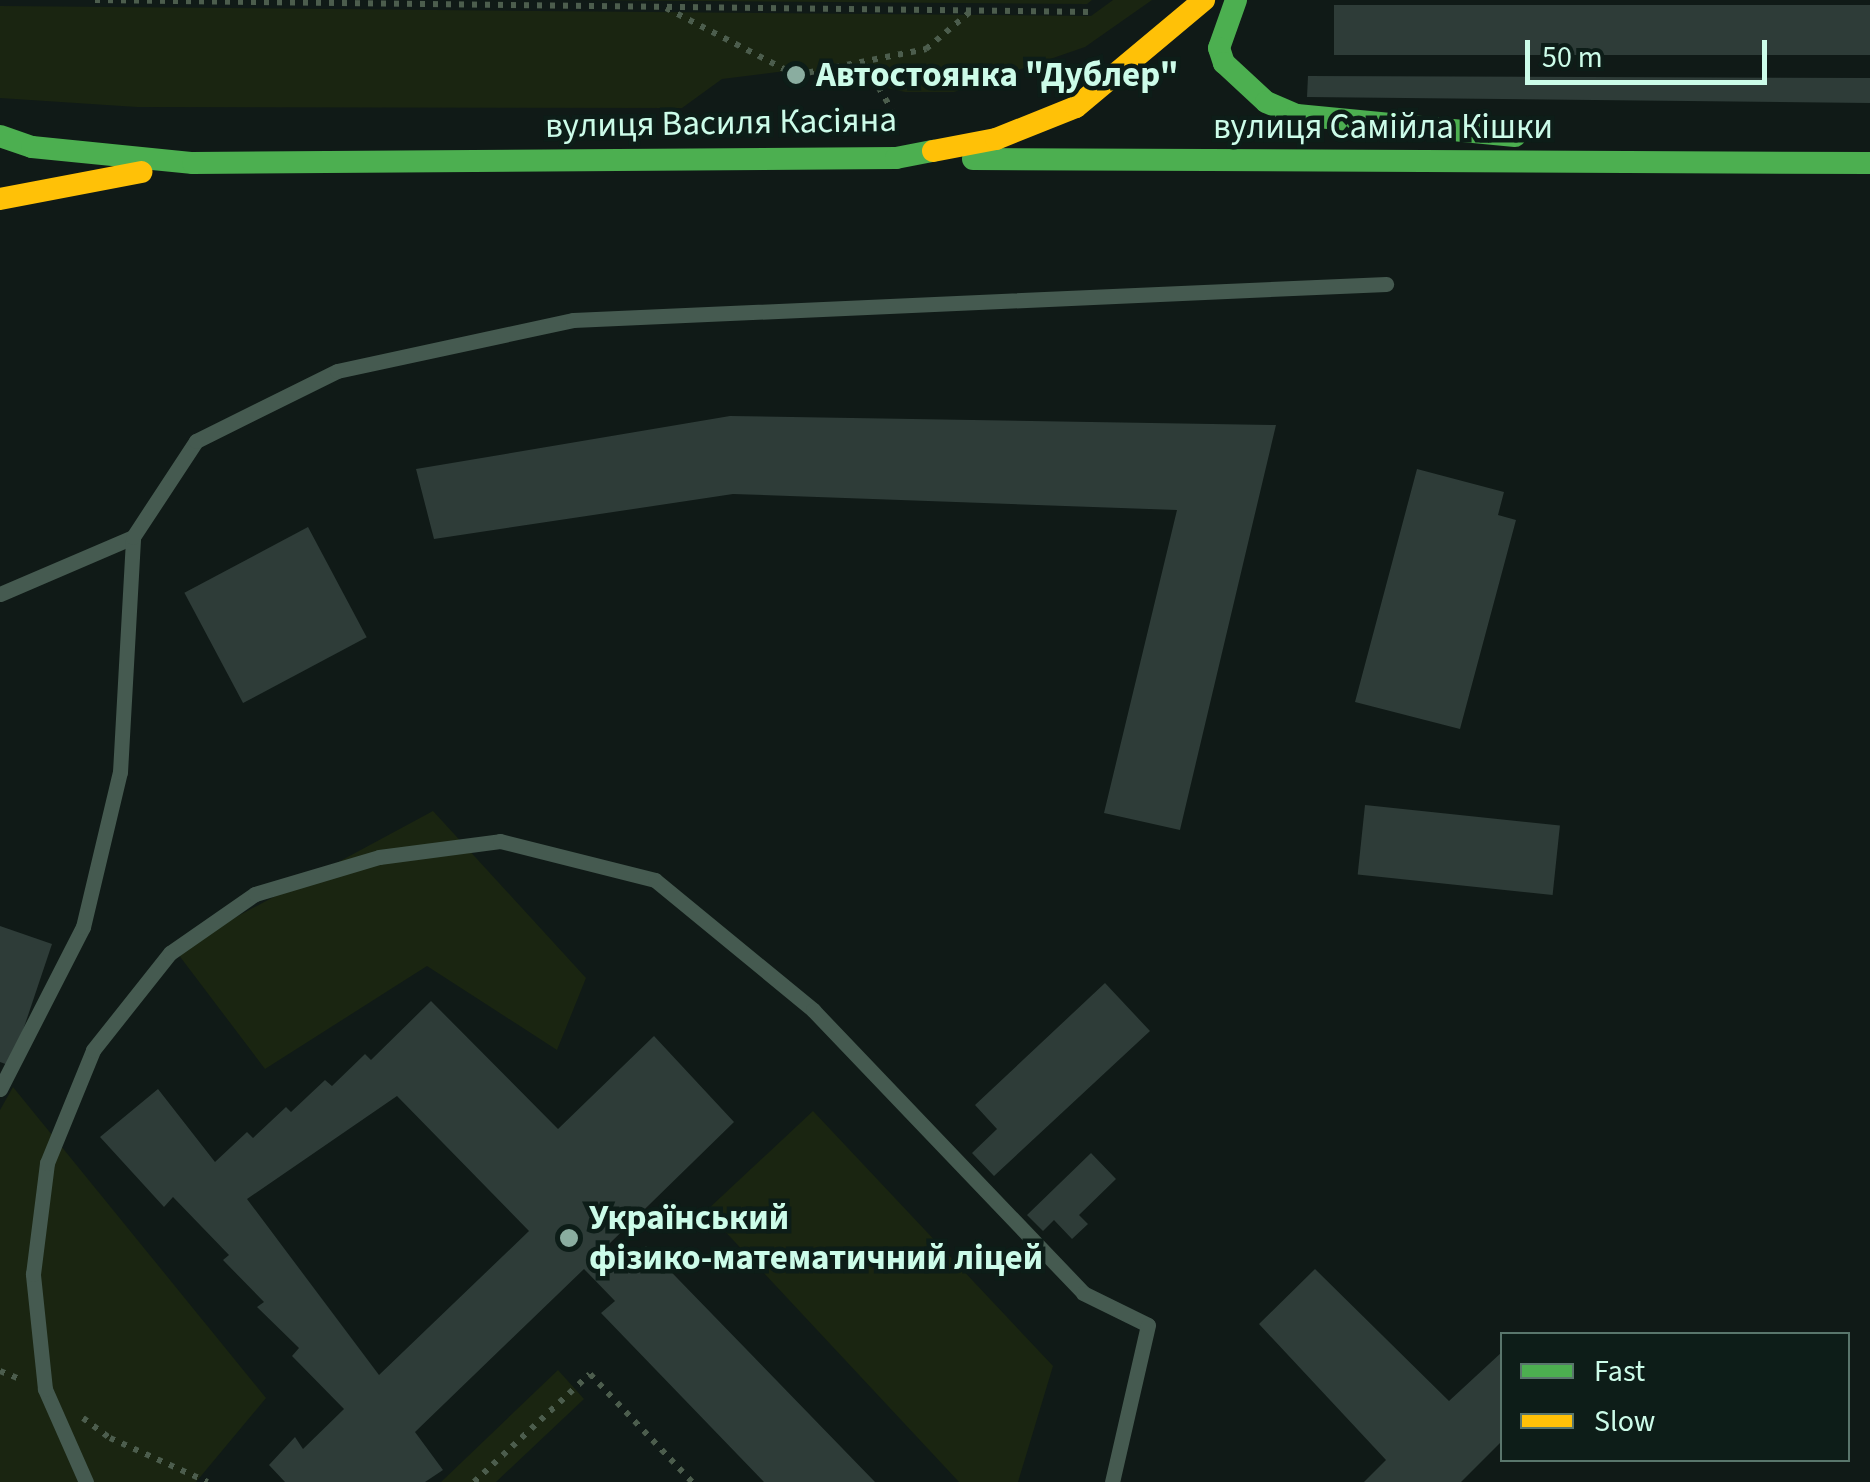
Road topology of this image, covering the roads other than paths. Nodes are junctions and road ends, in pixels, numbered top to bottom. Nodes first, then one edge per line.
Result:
1 (1204, 0) edge
2 (1236, 0) edge
3 (1076, 107) junction
4 (0, 136) edge
5 (896, 158) junction
6 (1083, 160) junction
7 (1756, 162) junction
8 (192, 163) junction
9 (1870, 163) edge
10 (0, 199) edge
11 (1386, 284) dead end
12 (133, 537) junction
13 (0, 594) edge
14 (0, 1089) edge
15 (86, 1482) edge
16 (1112, 1482) edge

1 - 3 street, вулиця Василя Касіяна
2 - 7 street
3 - 5 street, вулиця Василя Касіяна
3 - 6 street
4 - 8 street, вулиця Василя Касіяна
5 - 6 street, вулиця Самійла Кішки
5 - 8 street, вулиця Василя Касіяна
6 - 7 street, вулиця Самійла Кішки
7 - 9 street, вулиця Самійла Кішки
8 - 10 street, вулиця Василя Касіяна
11 - 12 lane
12 - 13 lane
12 - 14 lane
15 - 16 lane

